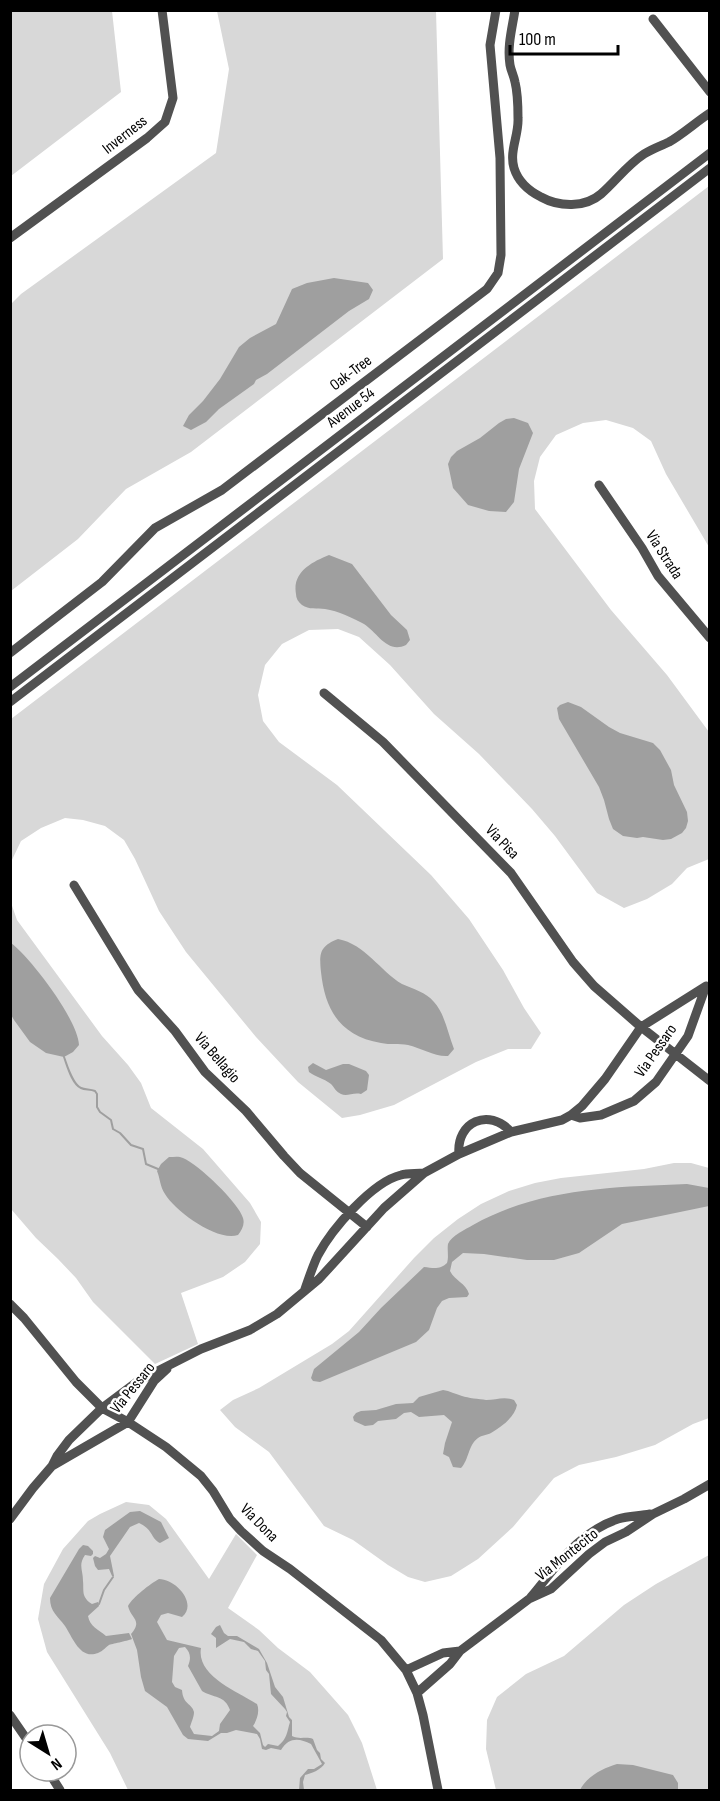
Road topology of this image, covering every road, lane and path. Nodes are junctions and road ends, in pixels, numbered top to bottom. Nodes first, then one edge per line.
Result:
1 (162, 10) edge
2 (496, 10) edge
3 (515, 12) edge
4 (653, 19) dead end
5 (710, 92) edge
6 (710, 113) edge
7 (710, 153) edge
8 (710, 168) edge
9 (10, 238) edge
10 (599, 485) dead end
11 (710, 638) edge
12 (10, 653) edge
13 (10, 687) edge
14 (324, 693) dead end
15 (10, 702) edge
16 (74, 885) dead end
17 (708, 984) edge
18 (641, 1027) junction
19 (676, 1054) junction
20 (710, 1081) edge
21 (571, 1115) junction
22 (511, 1132) junction
23 (459, 1154) junction
24 (424, 1173) junction
25 (350, 1212) junction
26 (367, 1227) junction
27 (304, 1290) junction
28 (10, 1304) edge
29 (173, 1362) junction
30 (102, 1408) junction
31 (128, 1422) junction
32 (52, 1466) junction
33 (710, 1484) edge
34 (653, 1514) junction
35 (10, 1519) edge
36 (529, 1599) junction
37 (460, 1651) junction
38 (406, 1670) junction
39 (417, 1693) junction
40 (438, 1791) edge

1 - 9 street, Inverness
2 - 12 street, Oak-Tree
3 - 6 street
4 - 5 street
7 - 13 street, Avenue 54
8 - 15 street, Avenue 54
10 - 11 street, Via Strada
14 - 18 street, Via Pisa
16 - 25 street, Via Bellagio
17 - 18 street, Via Pessaro
17 - 19 street, Via Pessaro
18 - 19 street, Via Pisa
18 - 21 street, Via Pessaro
19 - 20 street, Via Pisa
19 - 21 street, Via Pessaro
21 - 22 street, Via Pessaro
22 - 23 street, Via Pessaro
22 - 23 street
23 - 24 street, Via Pessaro
24 - 25 street, Via Pessaro
24 - 26 street, Via Pessaro
25 - 26 street, Via Bellagio
25 - 27 street, Via Pessaro
26 - 27 street, Via Pessaro
27 - 29 street, Via Pessaro
28 - 30 street, Via Dona
29 - 30 street, Via Pessaro
29 - 31 street, Via Pessaro
30 - 31 street, Via Dona
30 - 32 street, Via Pessaro
31 - 32 street, Via Pessaro
31 - 38 street, Via Dona
32 - 35 street, Via Pessaro
33 - 34 street, Via Montecito
34 - 36 street, Via Montecito
34 - 36 street, Via Montecito
36 - 37 street, Via Montecito
37 - 38 street, Via Montecito
37 - 39 street, Via Montecito
38 - 39 street, Via Dona
39 - 40 street, Via Dona

